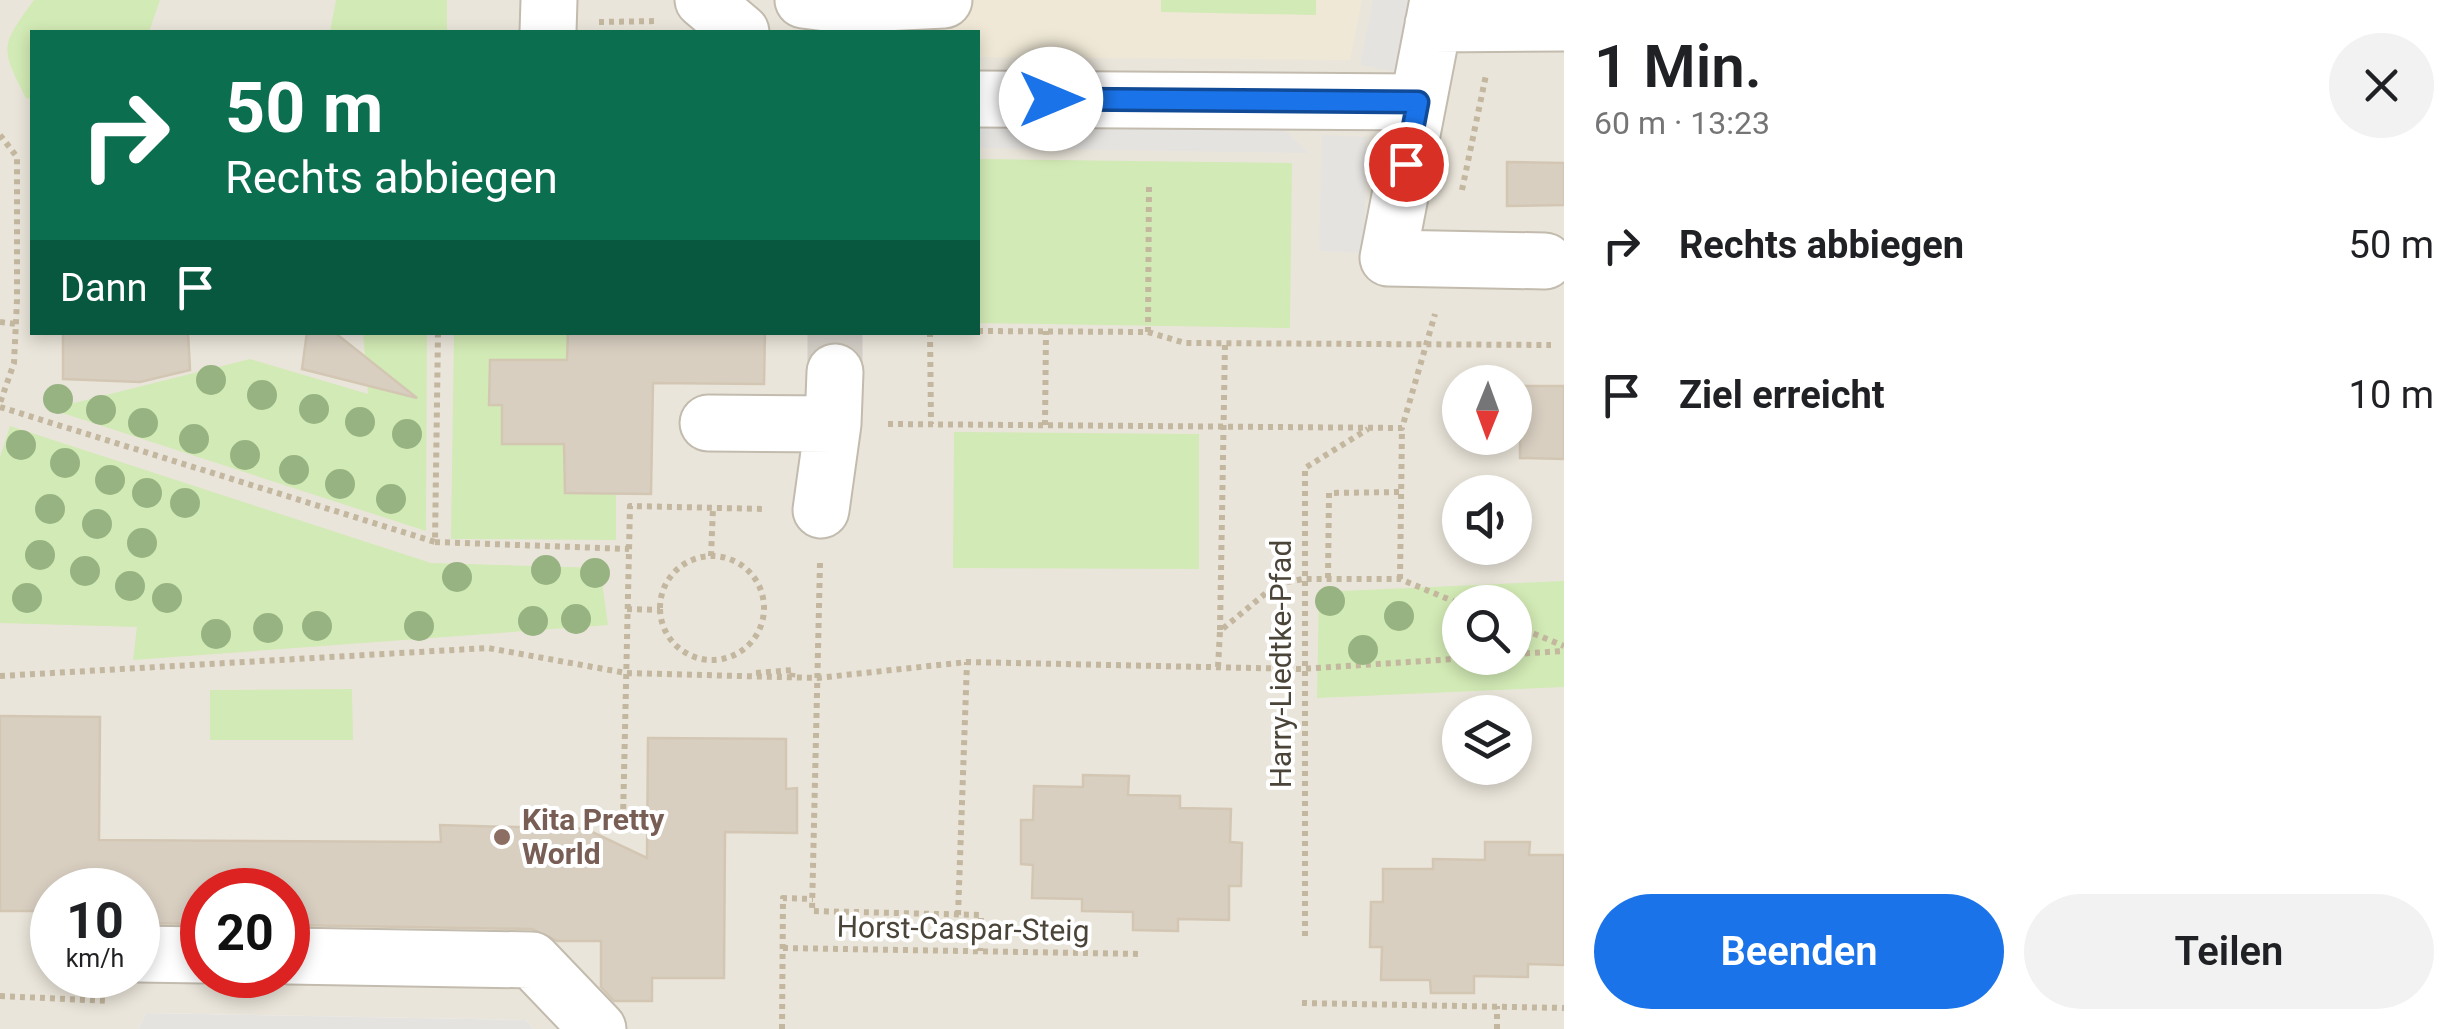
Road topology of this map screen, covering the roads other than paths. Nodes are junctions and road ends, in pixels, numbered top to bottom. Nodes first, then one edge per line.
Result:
1 (802, 0) edge
2 (944, 0) edge
3 (687, 10) edge
4 (1435, 12) edge
5 (1564, 23) edge
6 (737, 30) edge
7 (980, 99) edge
8 (1418, 102) junction
9 (1550, 245) dead end
10 (708, 423) dead end
11 (821, 510) road end
12 (310, 956) edge
13 (598, 1029) edge

1 - 2 lane
3 - 6 lane
4 - 5 lane
4 - 8 lane
7 - 8 lane
8 - 9 lane
10 - 11 lane
12 - 13 lane

